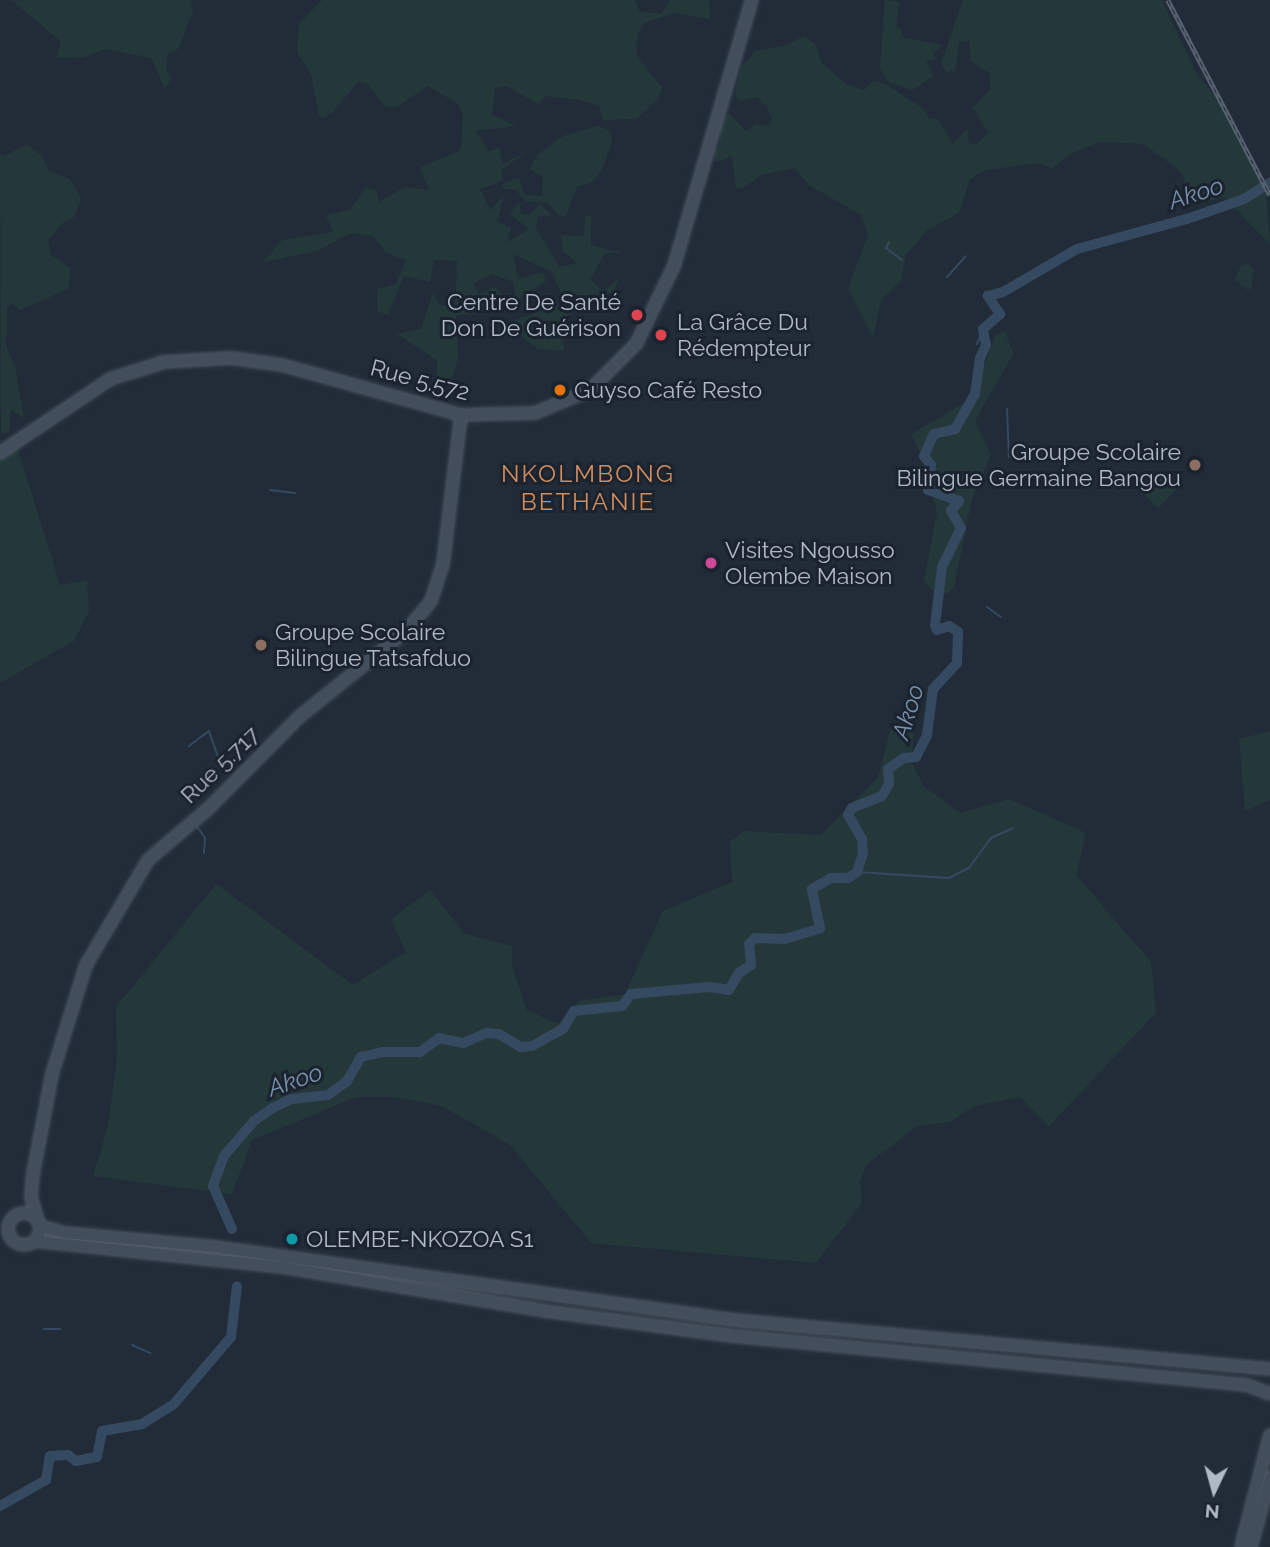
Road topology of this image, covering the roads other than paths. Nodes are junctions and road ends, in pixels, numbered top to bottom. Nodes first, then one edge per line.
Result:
1 (752, 0) edge
2 (461, 415) junction
3 (0, 453) edge
4 (33, 1174) junction
5 (20, 1214) junction
6 (39, 1224) junction
7 (35, 1241) junction
8 (1270, 1369) edge
9 (1270, 1394) edge
10 (1270, 1435) edge
11 (1270, 1478) edge
12 (1241, 1547) edge
13 (1251, 1547) edge

1 - 2 street, Rue 5.572
2 - 3 street, Rue 5.572
2 - 4 street, Rue 5.717
4 - 5 street, Rue 5.717
4 - 6 street, Rue 5.717
5 - 6 street
5 - 7 street
6 - 7 street
6 - 8 street
7 - 9 street
10 - 12 street
11 - 13 street

